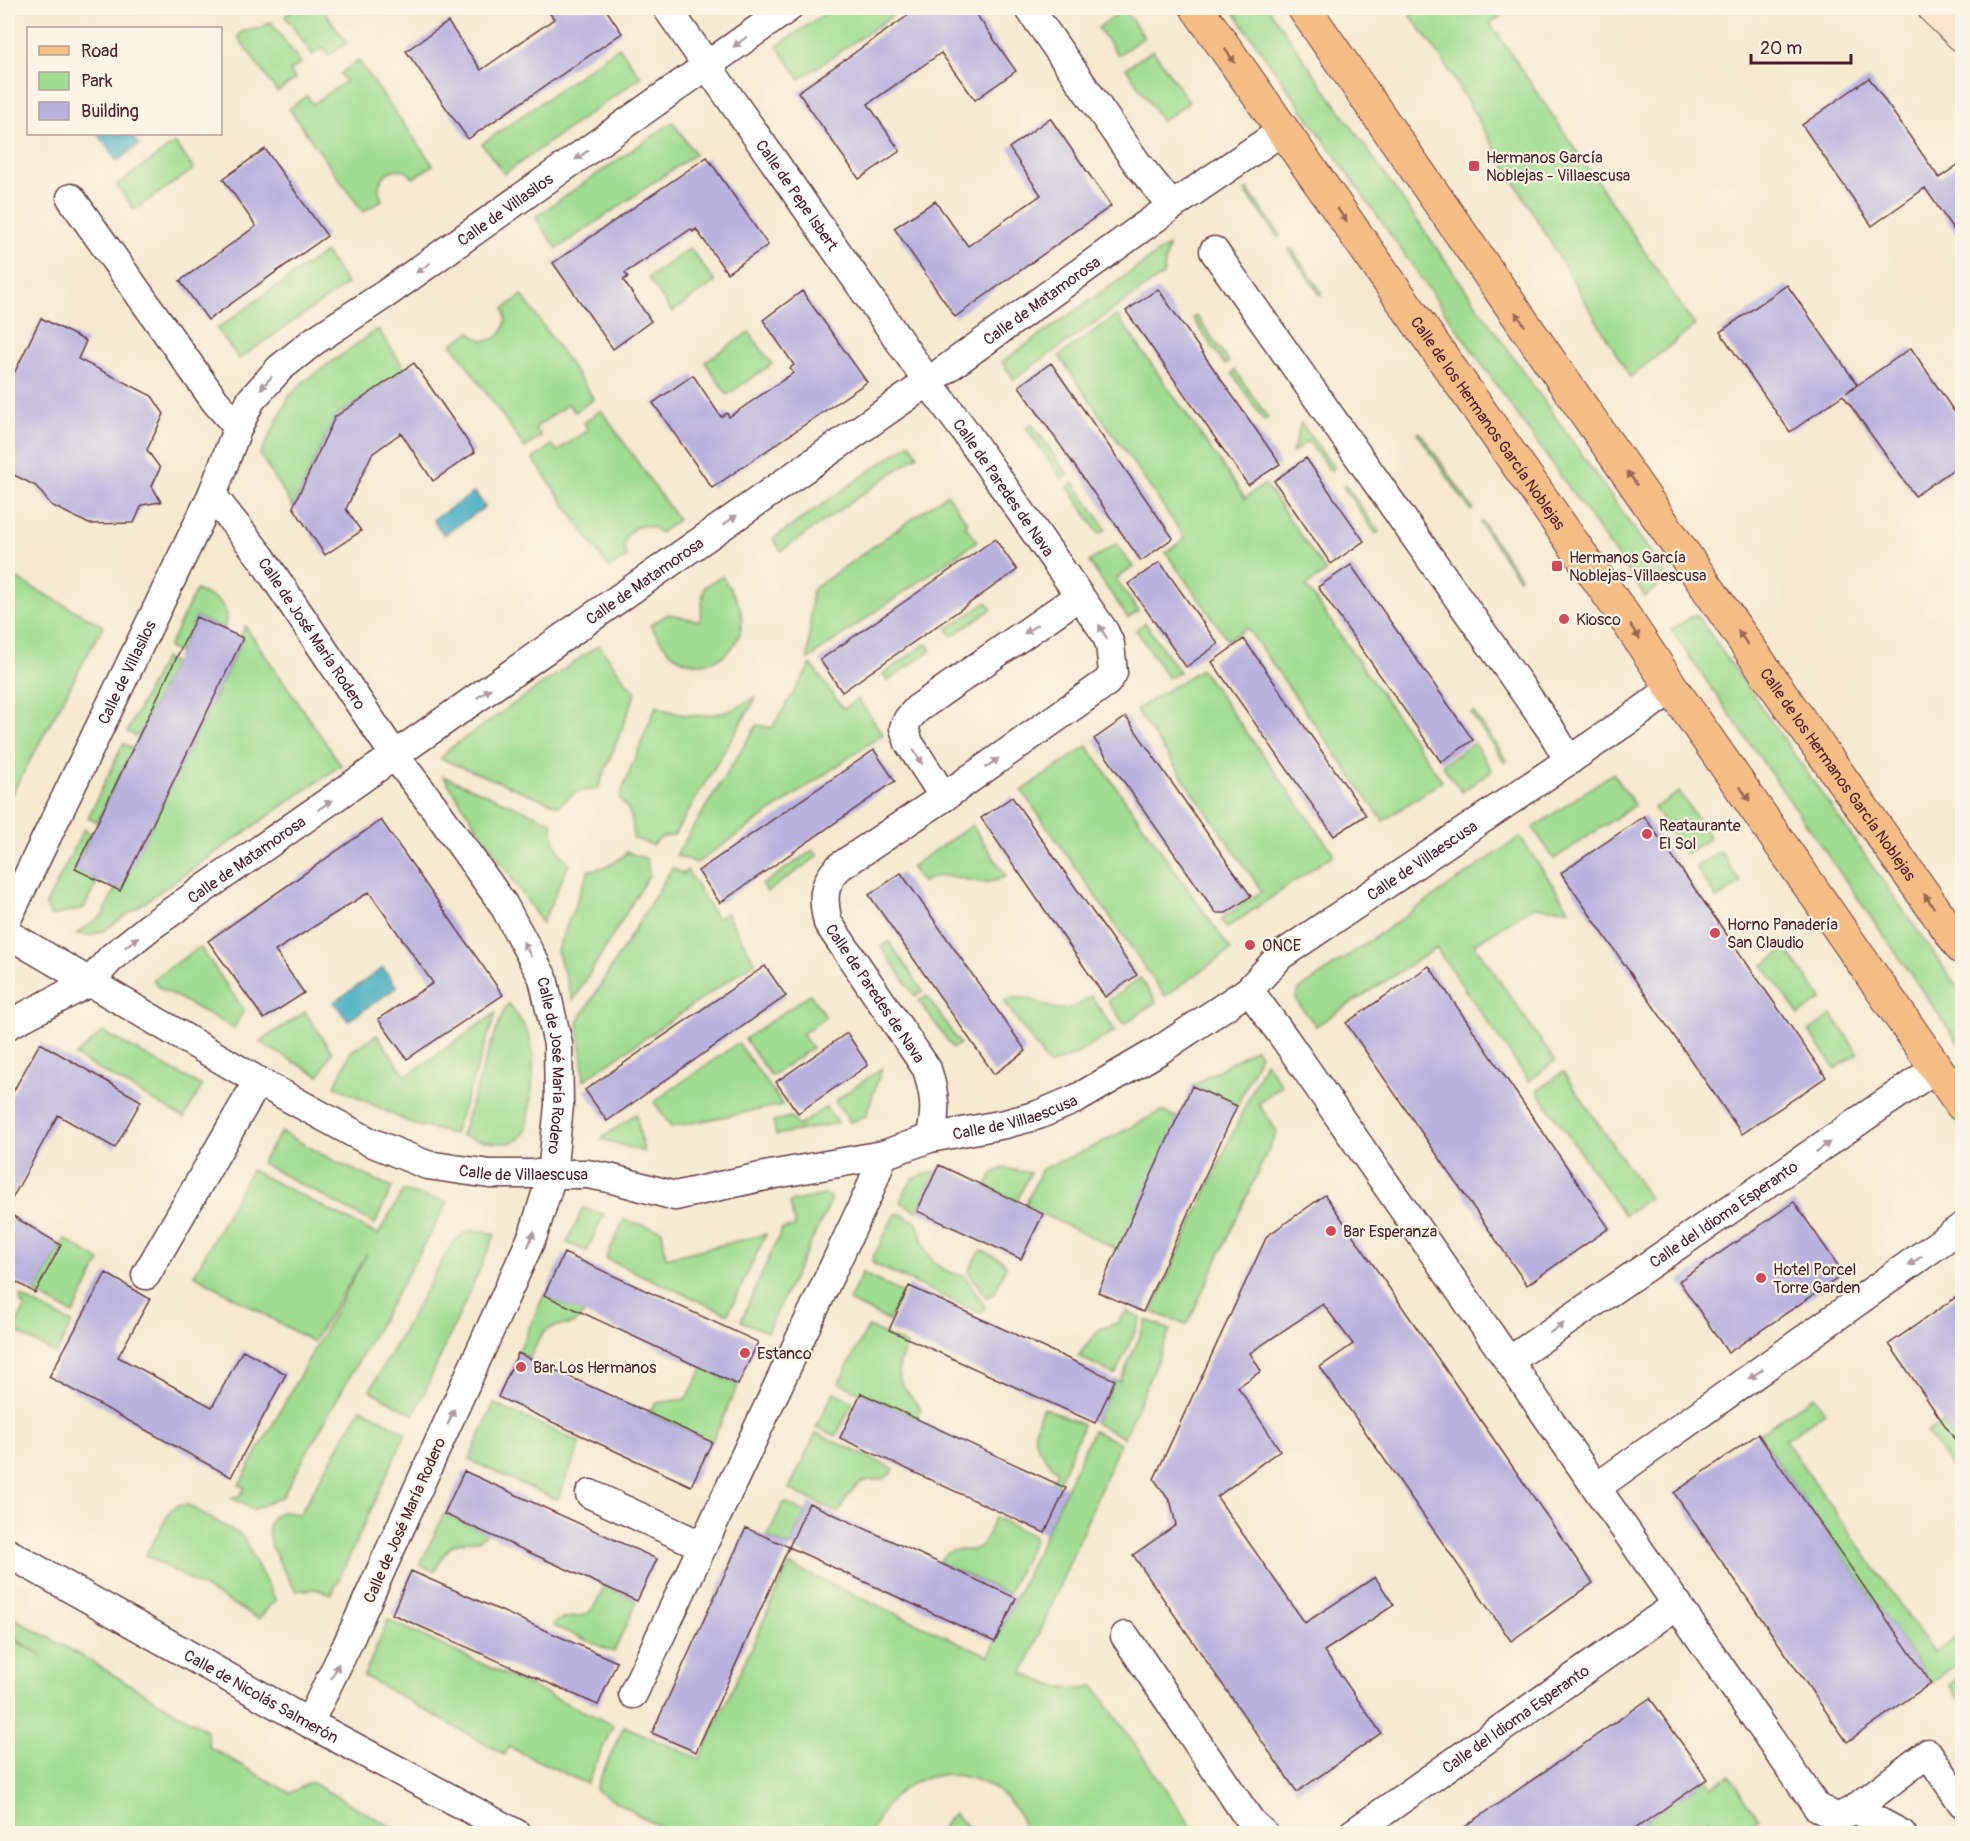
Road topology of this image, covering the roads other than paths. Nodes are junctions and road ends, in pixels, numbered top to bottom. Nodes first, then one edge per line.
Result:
1 (667, 8) edge
2 (788, 8) edge
3 (1029, 8) edge
4 (1197, 8) edge
5 (1304, 8) edge
6 (1934, 8) edge
7 (1962, 35) edge
8 (709, 65) junction
9 (1282, 131) junction
10 (71, 198) dead end
11 (1172, 206) junction
12 (1214, 251) dead end
13 (928, 382) junction
14 (238, 427) junction
15 (212, 495) junction
16 (1079, 596) junction
17 (1672, 688) junction
18 (395, 756) junction
19 (1569, 760) junction
20 (944, 797) junction
21 (8, 917) edge
22 (8, 934) edge
23 (1962, 948) edge
24 (90, 982) junction
25 (1249, 990) junction
26 (8, 1025) edge
27 (1936, 1068) junction
28 (258, 1081) junction
29 (1962, 1105) edge
30 (930, 1138) junction
31 (883, 1155) junction
32 (552, 1175) junction
33 (1962, 1227) edge
34 (146, 1275) dead end
35 (1509, 1361) junction
36 (1597, 1487) junction
37 (590, 1494) dead end
38 (703, 1546) junction
39 (8, 1553) edge
40 (1678, 1604) junction
41 (1125, 1636) dead end
42 (633, 1694) dead end
43 (309, 1723) junction
44 (1962, 1803) edge
45 (1855, 1809) junction
46 (517, 1833) edge
47 (1264, 1833) edge
48 (1352, 1833) edge
49 (1902, 1833) edge

1 - 8 street, Calle de Pepe Isbert
2 -> 8 street, Calle de Villasilos
3 - 11 street
4 -> 9 main road, Calle de los Hermanos García Noblejas
23 -> 5 main road, Calle de los Hermanos García Noblejas
6 - 7 street
8 - 13 street, Calle de Pepe Isbert
8 -> 14 street, Calle de Villasilos
9 - 11 street, Calle de Matamorosa
9 -> 17 main road, Calle de los Hermanos García Noblejas
10 - 14 street
11 - 13 street, Calle de Matamorosa
12 - 19 street
13 - 16 street, Calle de Paredes de Nava
18 -> 13 street, Calle de Matamorosa
14 - 15 street, Calle de Villasilos
15 - 18 street, Calle de José María Rodero
15 - 21 street, Calle de Villasilos
20 -> 16 street, Calle de Paredes de Nava
16 -> 20 street
17 - 19 street, Calle de Villaescusa
17 -> 27 main road, Calle de los Hermanos García Noblejas
24 -> 18 street, Calle de Matamorosa
32 -> 18 street, Calle de José María Rodero
19 - 25 street, Calle de Villaescusa
20 - 30 street, Calle de Paredes de Nava
22 - 24 street, Calle de Villaescusa
24 - 26 street, Calle de Matamorosa
24 - 28 street, Calle de Villaescusa
25 - 30 street, Calle de Villaescusa
25 - 35 street
27 - 29 main road, Calle de los Hermanos García Noblejas
35 -> 27 street, Calle del Idioma Esperanto
28 - 32 street, Calle de Villaescusa
28 - 34 street
30 - 31 street, Calle de Villaescusa
31 - 32 street, Calle de Villaescusa
31 - 38 street
43 -> 32 street, Calle de José María Rodero
33 -> 36 street
35 - 36 street
36 - 40 street
37 - 38 street
38 - 42 street
39 - 43 street, Calle de Nicolás Salmerón
40 - 45 street
40 - 48 street, Calle del Idioma Esperanto
41 - 47 street
43 - 46 street, Calle de Nicolás Salmerón
44 - 45 street
45 - 49 street

